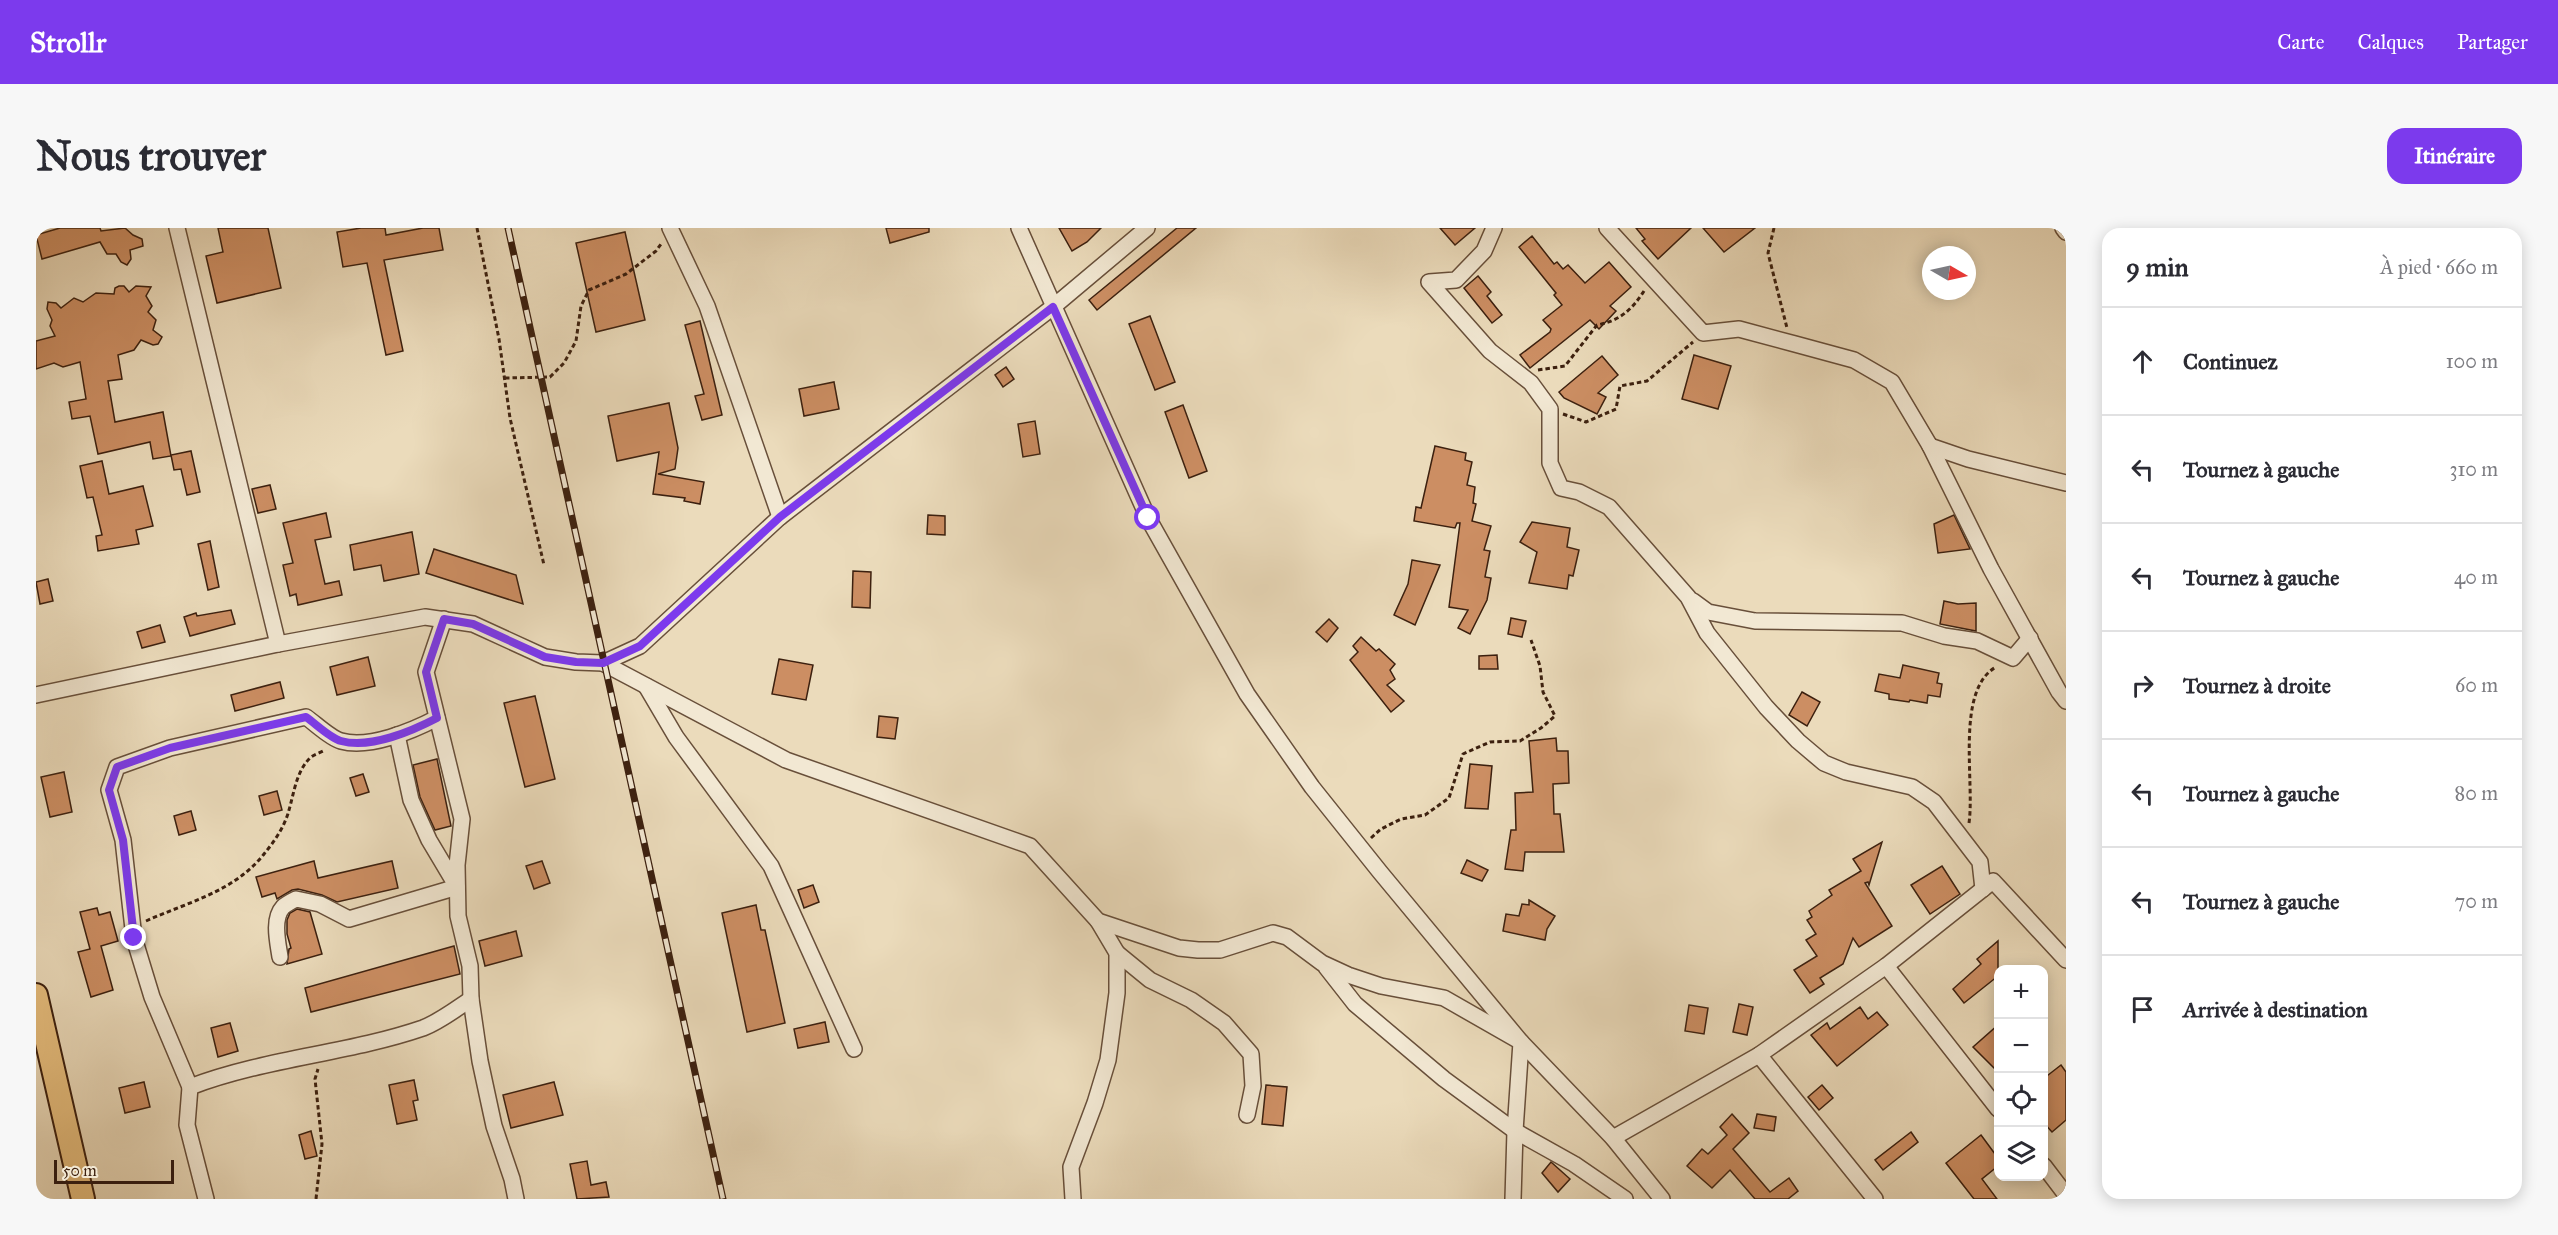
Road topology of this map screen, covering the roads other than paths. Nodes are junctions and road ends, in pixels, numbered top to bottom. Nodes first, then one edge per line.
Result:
1 (177, 228) edge
2 (1019, 228) edge
3 (1147, 228) edge
4 (1494, 228) edge
5 (1607, 228) edge
6 (2063, 228) edge
7 (670, 229) edge
8 (2066, 232) edge
9 (1053, 307) junction
10 (1930, 446) junction
11 (2066, 483) edge
12 (780, 517) junction
13 (1688, 597) junction
14 (444, 619) junction
15 (2030, 638) junction
16 (278, 644) junction
17 (603, 663) junction
18 (646, 686) junction
19 (36, 695) edge
20 (2066, 700) edge
21 (437, 718) junction
22 (397, 735) junction
23 (457, 887) junction
24 (1983, 889) junction
25 (1098, 921) junction
26 (2059, 946) edge
27 (1117, 953) junction
28 (280, 957) dead end
29 (2066, 960) edge
30 (1322, 963) junction
31 (1887, 966) junction
32 (36, 995) edge
33 (471, 999) junction
34 (1521, 1042) junction
35 (854, 1049) dead end
36 (1759, 1056) junction
37 (190, 1087) junction
38 (1994, 1104) edge
39 (1247, 1115) dead end
40 (1515, 1131) junction
41 (1613, 1138) junction
42 (2048, 1172) edge
43 (2066, 1195) edge
44 (83, 1199) edge
45 (206, 1199) edge
46 (516, 1199) edge
47 (1073, 1199) edge
48 (1513, 1199) edge
49 (1625, 1199) edge
50 (1662, 1199) edge
51 (1875, 1199) edge

1 - 16 street
2 - 9 street
3 - 9 street
4 - 13 street
5 - 10 street
6 - 8 street
7 - 12 street
9 - 12 street
9 - 34 street
10 - 11 street
10 - 15 street
12 - 17 street
13 - 15 street
13 - 24 street
14 - 16 street
14 - 17 street
14 - 21 street
15 - 20 street
16 - 19 street
17 - 18 street
18 - 25 street
18 - 35 street
21 - 22 street
21 - 23 street
22 - 23 street
22 - 37 street
23 - 28 street
23 - 33 street
24 - 26 street
24 - 31 street
25 - 27 street
25 - 30 street
26 - 29 street
27 - 39 street
27 - 47 street
30 - 34 street
30 - 40 street
31 - 36 street
31 - 38 street
32 - 44 highway
33 - 37 street
33 - 46 street
34 - 40 street
34 - 41 street
36 - 41 street
36 - 51 street
37 - 45 street
40 - 48 street
40 - 49 street
41 - 50 street
42 - 43 street

